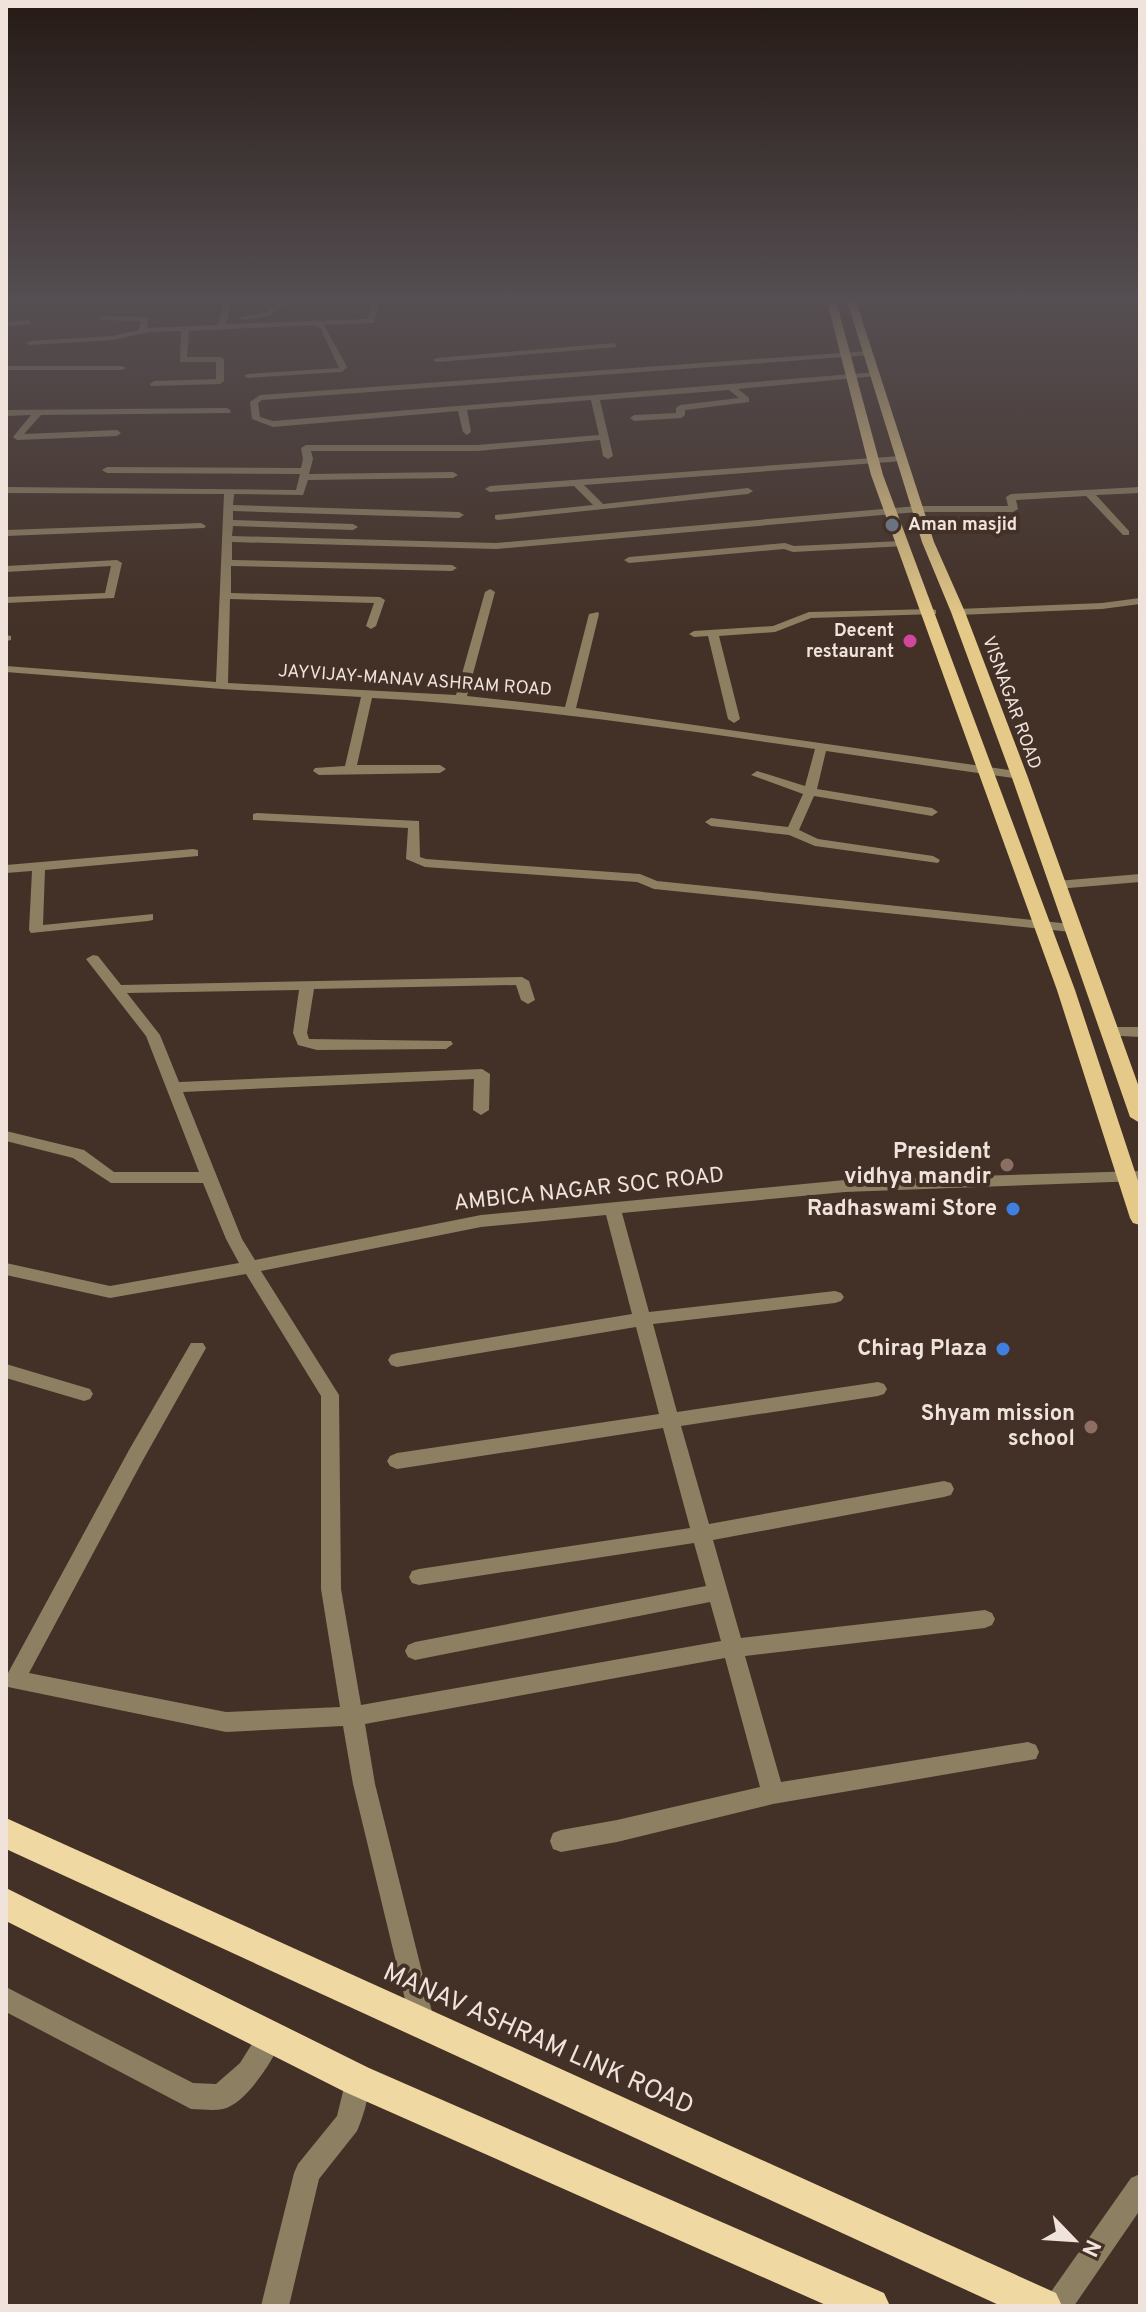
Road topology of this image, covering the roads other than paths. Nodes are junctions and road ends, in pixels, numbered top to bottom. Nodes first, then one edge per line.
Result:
1 (462, 408) edge
2 (255, 409) edge
3 (451, 409) edge
4 (597, 409) edge
5 (680, 409) edge
6 (859, 409) edge
7 (886, 409) edge
8 (227, 411) dead end
9 (39, 412) junction
10 (6, 413) edge
11 (634, 418) dead end
12 (467, 432) dead end
13 (117, 433) dead end
14 (603, 437) junction
15 (608, 456) dead end
16 (900, 459) junction
17 (873, 461) junction
18 (107, 470) dead end
19 (305, 474) junction
20 (453, 475) dead end
21 (577, 483) junction
22 (490, 489) dead end
23 (6, 490) edge
24 (1140, 490) edge
25 (229, 491) junction
26 (748, 491) dead end
27 (1089, 493) junction
28 (601, 507) junction
29 (228, 508) junction
30 (917, 509) junction
31 (890, 511) junction
32 (459, 515) dead end
33 (498, 517) dead end
34 (228, 523) junction
35 (201, 526) dead end
36 (353, 527) dead end
37 (6, 533) edge
38 (1126, 533) dead end
39 (227, 539) junction
40 (901, 544) junction
41 (629, 560) dead end
42 (226, 563) junction
43 (452, 568) dead end
44 (6, 569) edge
45 (490, 592) dead end
46 (225, 596) junction
47 (6, 600) edge
48 (1140, 601) edge
49 (929, 612) junction
50 (958, 612) junction
51 (594, 614) dead end
52 (371, 626) dead end
53 (713, 633) junction
54 (694, 634) dead end
55 (6, 669) edge
56 (222, 686) junction
57 (367, 694) junction
58 (461, 699) junction
59 (570, 711) junction
60 (734, 719) dead end
61 (821, 748) junction
62 (350, 769) junction
63 (440, 769) dead end
64 (319, 771) dead end
65 (985, 771) junction
66 (757, 775) dead end
67 (1019, 775) junction
68 (810, 792) junction
69 (932, 812) dead end
70 (257, 817) dead end
71 (711, 822) dead end
72 (792, 831) junction
73 (193, 853) dead end
74 (933, 860) dead end
75 (39, 866) junction
76 (6, 869) edge
77 (1140, 878) edge
78 (1057, 885) junction
79 (148, 917) dead end
80 (1042, 925) junction
81 (1071, 928) junction
82 (93, 959) dead end
83 (307, 985) junction
84 (116, 989) junction
85 (528, 1000) dead end
86 (1108, 1032) junction
87 (1140, 1032) edge
88 (446, 1044) dead end
89 (174, 1087) junction
90 (481, 1110) dead end
91 (1140, 1117) edge
92 (6, 1136) edge
93 (1133, 1176) edge
94 (209, 1177) junction
95 (612, 1208) junction
96 (1140, 1218) edge
97 (250, 1267) junction
98 (6, 1269) edge
99 (835, 1297) dead end
100 (642, 1319) junction
101 (197, 1348) dead end
102 (397, 1360) dead end
103 (6, 1371) edge
104 (878, 1389) dead end
105 (84, 1394) dead end
106 (670, 1421) junction
107 (397, 1461) dead end
108 (944, 1489) dead end
109 (701, 1534) junction
110 (419, 1577) dead end
111 (717, 1592) junction
112 (985, 1619) dead end
113 (733, 1648) junction
114 (415, 1651) dead end
115 (353, 1716) junction
116 (1028, 1752) dead end
117 (773, 1794) junction
118 (6, 1833) edge
119 (561, 1841) dead end
120 (6, 1904) edge
121 (6, 1999) edge
122 (423, 2025) junction
123 (271, 2037) junction
124 (357, 2080) junction
125 (1140, 2187) edge
126 (275, 2306) edge
127 (871, 2306) edge
128 (1043, 2306) edge
129 (1058, 2306) edge

1 - 12 street
2 - 3 street
4 - 14 street
5 - 11 street
6 - 17 main road
7 - 16 main road, VISNAGAR ROAD
8 - 9 street
9 - 10 street
9 - 13 street
14 - 15 street
14 - 19 street
16 - 17 street
16 - 30 main road, VISNAGAR ROAD
17 - 21 street
17 - 31 main road
18 - 19 street
19 - 20 street
19 - 25 street
21 - 22 street
21 - 28 street
23 - 25 street
24 - 27 street
25 - 29 street
26 - 28 street
27 - 30 street
27 - 38 street
28 - 33 street
29 - 32 street
29 - 34 street
30 - 31 street
30 - 50 main road, VISNAGAR ROAD
31 - 39 street
31 - 40 main road
34 - 36 street
34 - 39 street
35 - 37 street
39 - 42 street
40 - 41 street
40 - 49 main road
42 - 43 street
42 - 46 street
44 - 47 street
45 - 58 street
46 - 52 street
46 - 56 street
48 - 50 street
49 - 53 street
49 - 65 main road
50 - 67 main road, VISNAGAR ROAD
51 - 59 street
53 - 54 street
53 - 60 street
55 - 56 street, JAYVIJAY-MANAV ASHRAM ROAD
56 - 57 street, JAYVIJAY-MANAV ASHRAM ROAD
57 - 58 street, JAYVIJAY-MANAV ASHRAM ROAD
57 - 62 street
58 - 59 street, JAYVIJAY-MANAV ASHRAM ROAD
59 - 61 street, JAYVIJAY-MANAV ASHRAM ROAD
61 - 65 street, JAYVIJAY-MANAV ASHRAM ROAD
61 - 68 street
62 - 63 street
62 - 64 street
65 - 67 street, JAYVIJAY-MANAV ASHRAM ROAD
65 - 80 main road
66 - 68 street
67 - 78 main road, VISNAGAR ROAD
68 - 69 street
68 - 72 street
70 - 80 street
71 - 72 street
72 - 74 street
73 - 75 street
75 - 76 street
75 - 79 street
77 - 78 street
78 - 81 main road, VISNAGAR ROAD
80 - 81 street
80 - 93 main road
81 - 86 main road, VISNAGAR ROAD
82 - 84 street
83 - 84 street
83 - 85 street
83 - 88 street
84 - 89 street
86 - 87 street
86 - 91 main road, VISNAGAR ROAD
89 - 90 street
89 - 94 street
92 - 94 street
93 - 95 street, AMBICA NAGAR SOC ROAD
93 - 96 main road
94 - 97 street
95 - 97 street, AMBICA NAGAR SOC ROAD
95 - 100 street
97 - 98 street, AMBICA NAGAR SOC ROAD
97 - 115 street
99 - 100 street
100 - 102 street
100 - 106 street
101 - 115 street
103 - 105 street
104 - 106 street
106 - 107 street
106 - 109 street
108 - 109 street
109 - 110 street
109 - 111 street
111 - 113 street
111 - 114 street
112 - 113 street
113 - 115 street
113 - 117 street
115 - 122 street
116 - 117 street
117 - 119 street
118 - 122 highway, MANAV ASHRAM LINK ROAD
120 - 123 highway
121 - 123 street
122 - 128 highway, MANAV ASHRAM LINK ROAD
123 - 124 highway
124 - 126 street
124 - 127 highway
125 - 129 street

